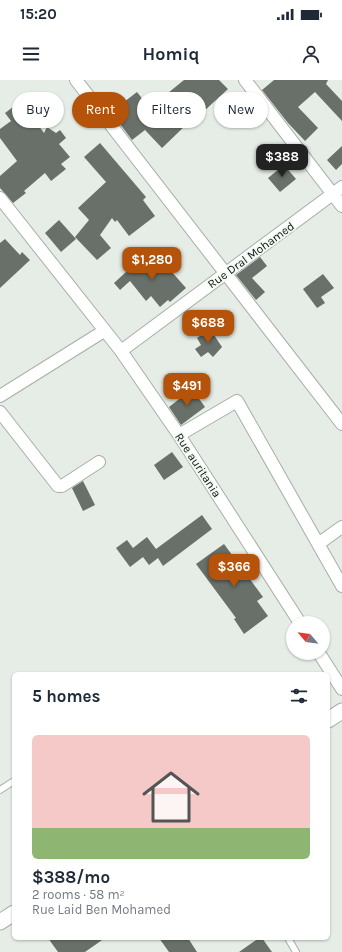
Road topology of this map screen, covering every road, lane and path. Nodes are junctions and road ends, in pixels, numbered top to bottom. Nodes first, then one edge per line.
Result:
1 (76, 80) edge
2 (245, 80) edge
3 (337, 191) edge
4 (0, 198) edge
5 (342, 206) edge
6 (225, 274) junction
7 (104, 331) junction
8 (121, 352) junction
9 (0, 396) edge
10 (0, 412) edge
11 (342, 424) edge
12 (179, 435) junction
13 (99, 462) dead end
14 (342, 527) edge
15 (318, 544) junction
16 (342, 586) edge
17 (295, 616) edge
18 (323, 660) edge
19 (342, 689) edge
20 (342, 711) edge
21 (330, 719) edge
22 (12, 782) edge
23 (0, 790) edge
24 (12, 914) edge
25 (0, 922) edge
26 (289, 940) edge
27 (296, 952) edge

1 - 6 street
2 - 3 street
3 - 5 street
3 - 6 street, Rue Dral Mohamed
4 - 7 street, Rue auritania
6 - 8 street, Rue Dral Mohamed
6 - 11 street
7 - 8 street, Rue auritania
7 - 9 street
8 - 12 street, Rue auritania
10 - 13 street
12 - 15 street
12 - 17 street, Rue auritania
14 - 15 street
15 - 16 street
18 - 19 street
20 - 21 street
22 - 23 lane
24 - 25 street
26 - 27 lane

